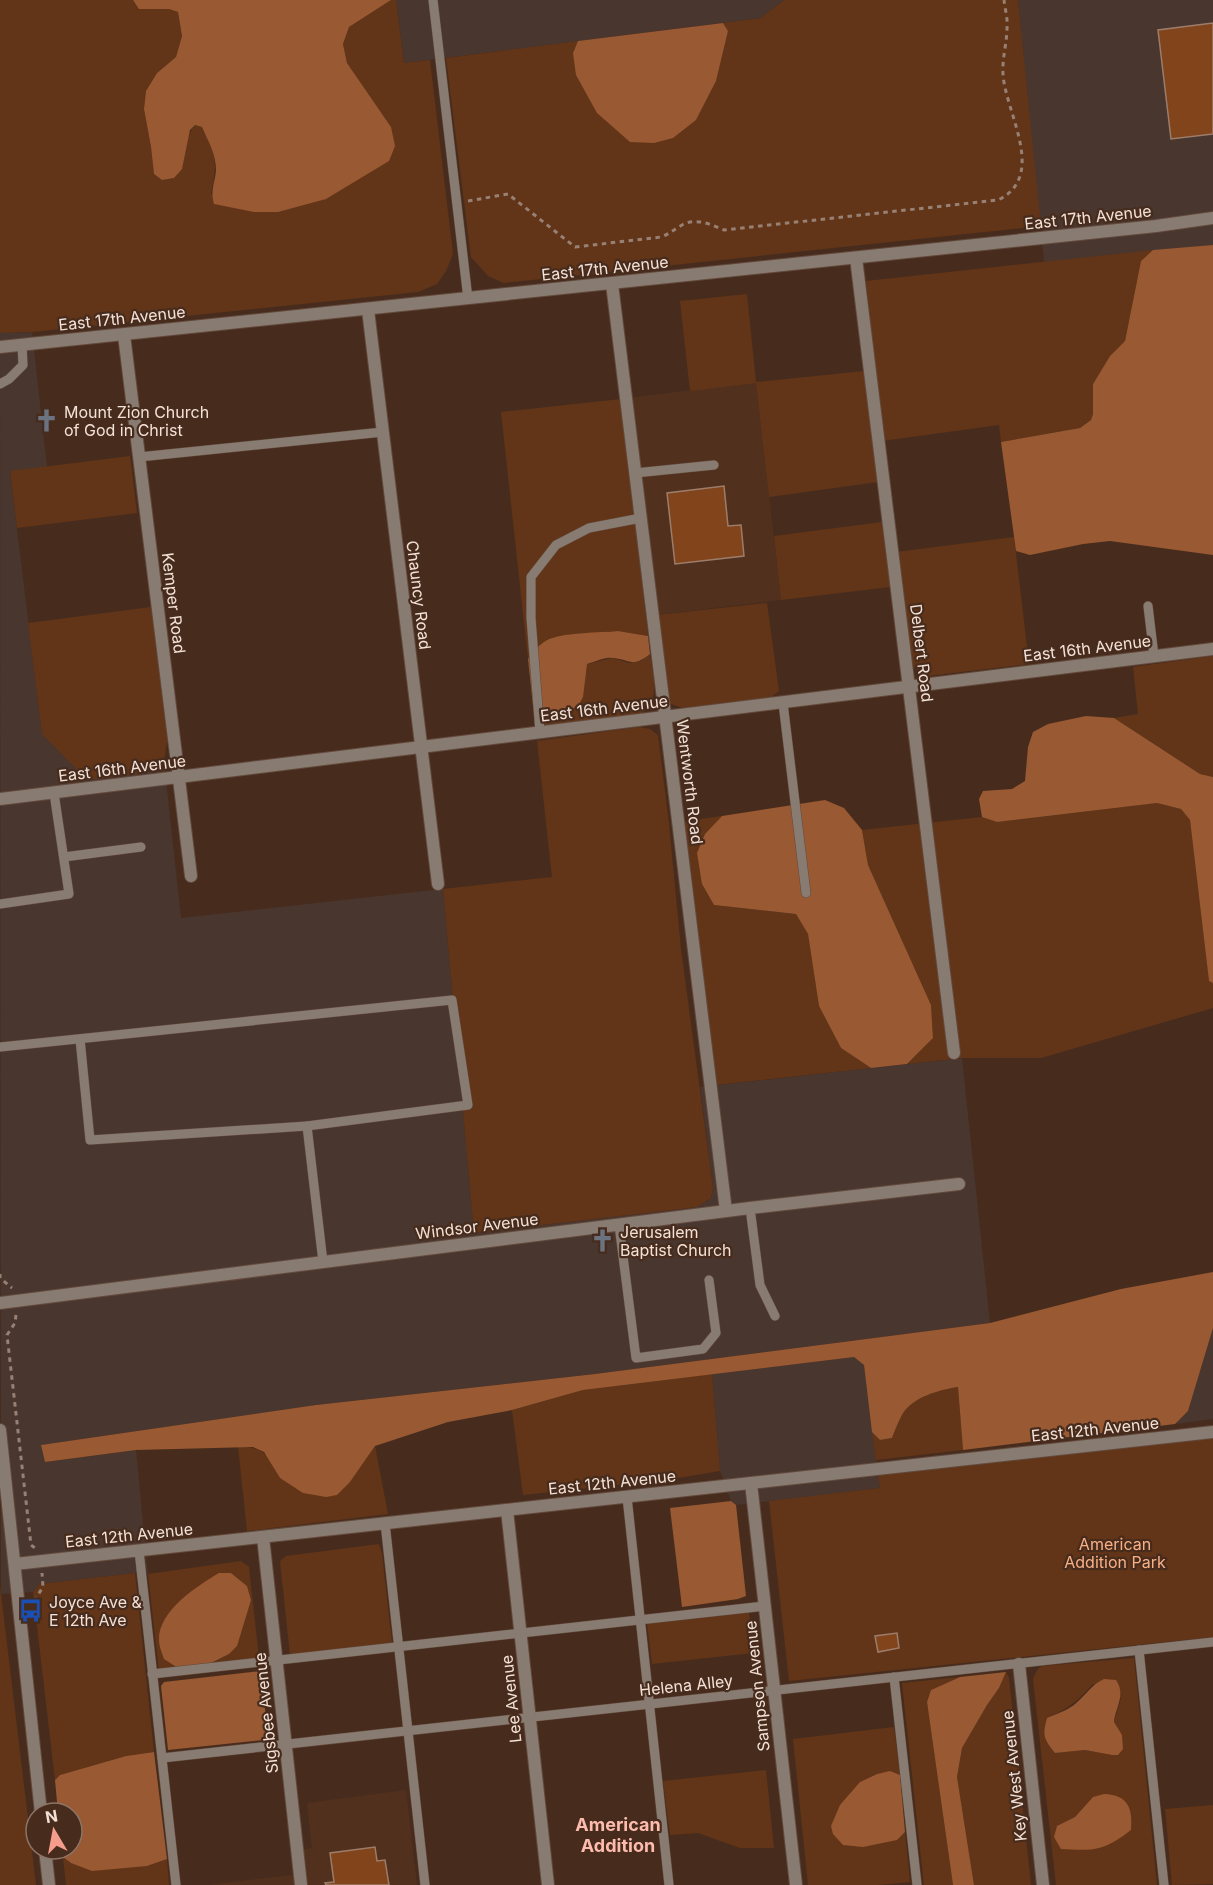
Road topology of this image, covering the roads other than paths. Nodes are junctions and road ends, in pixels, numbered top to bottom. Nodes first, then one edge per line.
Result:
1 (433, 0) edge
2 (1213, 218) edge
3 (856, 258) junction
4 (612, 284) junction
5 (468, 299) junction
6 (368, 310) junction
7 (124, 335) junction
8 (22, 345) junction
9 (0, 348) edge
10 (0, 384) edge
11 (383, 432) junction
12 (139, 457) junction
13 (714, 465) dead end
14 (636, 473) junction
15 (641, 518) junction
16 (1148, 606) dead end
17 (1213, 649) edge
18 (1154, 656) junction
19 (909, 687) junction
20 (783, 703) junction
21 (665, 717) junction
22 (540, 733) junction
23 (422, 747) junction
24 (178, 777) junction
25 (54, 793) junction
26 (0, 799) edge
27 (141, 847) dead end
28 (64, 857) junction
29 (191, 876) dead end
30 (438, 884) dead end
31 (806, 892) dead end
32 (0, 904) edge
33 (80, 1039) junction
34 (0, 1047) edge
35 (954, 1053) dead end
36 (307, 1126) junction
37 (959, 1184) dead end
38 (750, 1208) junction
39 (726, 1211) junction
40 (619, 1225) junction
41 (323, 1262) junction
42 (709, 1280) dead end
43 (0, 1303) edge
44 (775, 1316) dead end
45 (0, 1430) edge
46 (1213, 1432) edge
47 (752, 1483) junction
48 (627, 1497) junction
49 (507, 1510) junction
50 (386, 1523) junction
51 (263, 1537) junction
52 (139, 1551) junction
53 (15, 1564) junction
54 (765, 1606) junction
55 (640, 1620) junction
56 (520, 1634) junction
57 (1213, 1642) edge
58 (399, 1647) junction
59 (1139, 1650) junction
60 (276, 1660) junction
61 (1018, 1664) junction
62 (152, 1674) junction
63 (894, 1677) junction
64 (774, 1691) junction
65 (650, 1704) junction
66 (530, 1718) junction
67 (408, 1731) junction
68 (285, 1744) junction
69 (162, 1758) junction
70 (40, 1801) edge
71 (46, 1861) edge
72 (49, 1885) edge
73 (176, 1885) edge
74 (301, 1885) edge
75 (425, 1885) edge
76 (548, 1885) edge
77 (669, 1885) edge
78 (796, 1885) edge
79 (917, 1885) edge
80 (1043, 1885) edge
81 (1164, 1885) edge

1 - 5 lane
2 - 3 street, East 17th Avenue
3 - 4 street, East 17th Avenue
3 - 19 street, Delbert Road
4 - 5 street, East 17th Avenue
4 - 14 street, Wentworth Road
5 - 6 street, East 17th Avenue
6 - 7 street, East 17th Avenue
6 - 11 street, Chauncy Road
7 - 8 street, East 17th Avenue
7 - 12 street, Kemper Road
8 - 9 street, East 17th Avenue
8 - 10 lane
11 - 12 lane
11 - 23 street, Chauncy Road
12 - 24 street, Kemper Road
13 - 14 lane
14 - 15 street, Wentworth Road
15 - 21 street, Wentworth Road
15 - 22 lane
16 - 18 lane
17 - 18 street, East 16th Avenue
18 - 19 street, East 16th Avenue
19 - 20 street, East 16th Avenue
19 - 35 street, Delbert Road
20 - 21 street, East 16th Avenue
20 - 31 lane
21 - 22 street, East 16th Avenue
21 - 39 street, Wentworth Road
22 - 23 street, East 16th Avenue
23 - 24 street, East 16th Avenue
23 - 30 street, Chauncy Road
24 - 25 street, East 16th Avenue
24 - 29 street, Kemper Road
25 - 26 street, East 16th Avenue
25 - 28 lane
27 - 28 lane
28 - 32 lane
33 - 34 lane
33 - 36 lane
33 - 36 lane
36 - 41 lane
37 - 38 street, Windsor Avenue
38 - 39 street, Windsor Avenue
38 - 44 lane
39 - 40 street, Windsor Avenue
40 - 41 street, Windsor Avenue
40 - 42 lane
41 - 43 street, Windsor Avenue
45 - 53 street
46 - 47 street, East 12th Avenue
47 - 48 street, East 12th Avenue
47 - 54 street, Sampson Avenue
48 - 49 street, East 12th Avenue
48 - 55 lane
49 - 50 street, East 12th Avenue
49 - 56 street, Lee Avenue
50 - 51 street, East 12th Avenue
50 - 58 lane
51 - 52 street, East 12th Avenue
51 - 60 street, Sigsbee Avenue
52 - 53 street, East 12th Avenue
52 - 62 lane
53 - 70 street
54 - 55 lane
54 - 64 street, Sampson Avenue
55 - 56 lane
55 - 65 lane
56 - 58 lane
56 - 66 street, Lee Avenue
57 - 59 lane, Helena Alley
58 - 60 lane
58 - 67 lane
59 - 61 lane, Helena Alley
59 - 81 lane
60 - 62 lane
60 - 68 street, Sigsbee Avenue
61 - 63 lane, Helena Alley
61 - 80 street, Key West Avenue
62 - 69 lane
63 - 64 lane, Helena Alley
63 - 79 lane
64 - 65 lane, Helena Alley
64 - 78 street, Sampson Avenue
65 - 66 lane, Helena Alley
65 - 77 lane
66 - 67 lane, Helena Alley
66 - 76 street, Lee Avenue
67 - 68 lane, Helena Alley
67 - 75 lane
68 - 69 lane, Helena Alley
68 - 74 street, Sigsbee Avenue
69 - 73 lane
71 - 72 street

